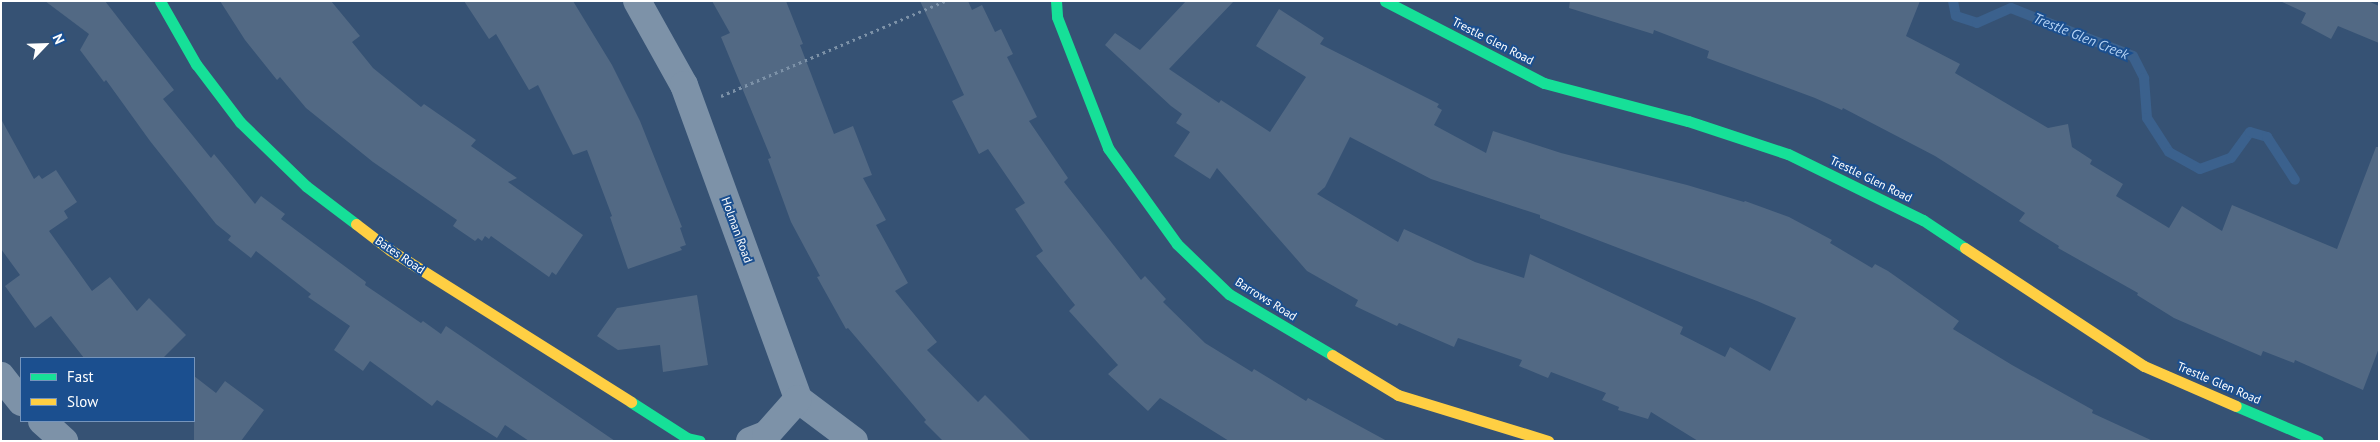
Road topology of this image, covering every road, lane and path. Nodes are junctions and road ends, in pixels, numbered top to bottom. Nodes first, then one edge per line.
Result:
1 (160, 1) edge
2 (637, 1) edge
3 (945, 1) edge
4 (1056, 1) edge
5 (1385, 1) edge
6 (692, 108) junction
7 (1, 376) edge
8 (798, 399) junction
9 (20, 401) edge
10 (43, 422) edge
11 (64, 441) edge
12 (700, 441) edge
13 (750, 441) edge
14 (854, 441) edge
15 (1548, 441) edge
16 (2318, 441) edge

1 - 12 street, Bates Road
2 - 6 street, Holman Road
3 - 6 path
4 - 15 street, Barrows Road
5 - 16 street, Trestle Glen Road
6 - 8 street, Holman Road
7 - 9 street
8 - 13 street
8 - 14 street
10 - 11 street

